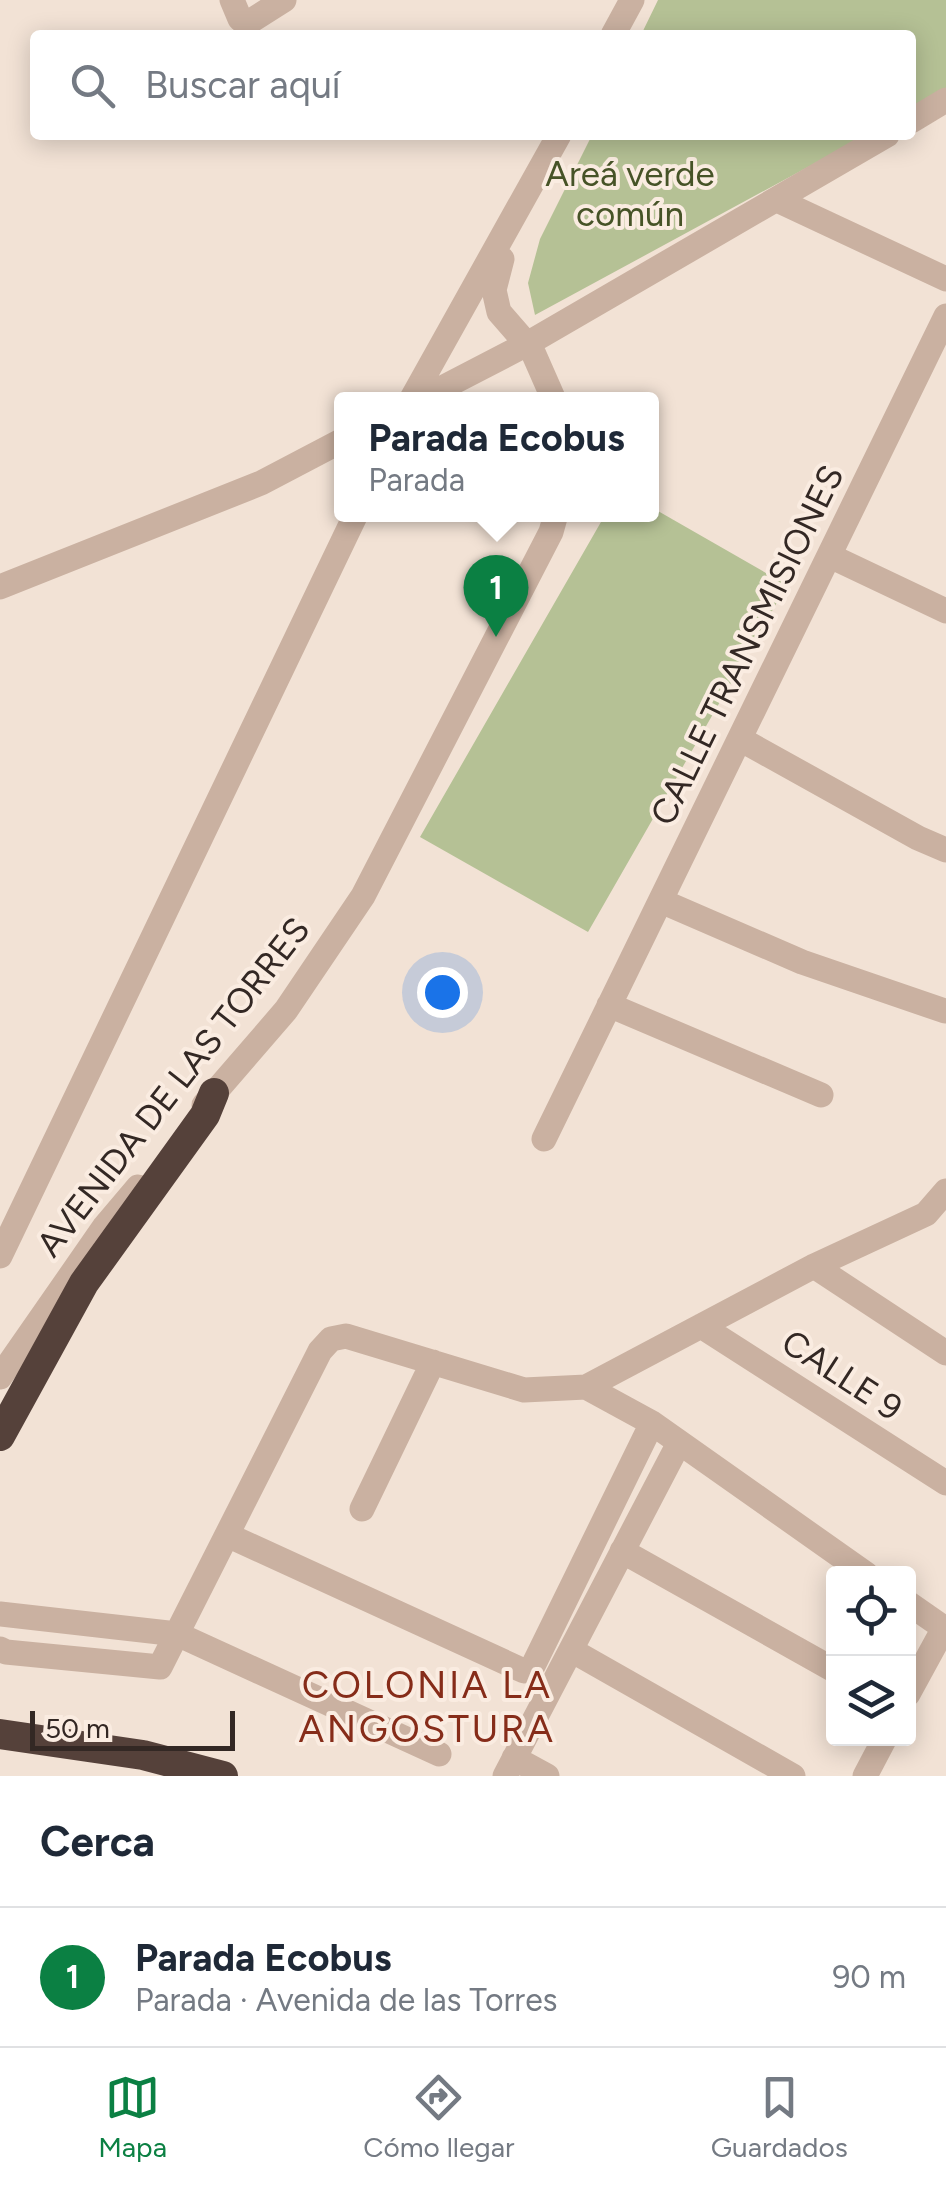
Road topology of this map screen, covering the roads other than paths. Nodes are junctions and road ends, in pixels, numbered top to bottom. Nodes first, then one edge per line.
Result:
1 (232, 0) edge
2 (284, 0) edge
3 (632, 0) edge
4 (616, 30) edge
5 (946, 100) edge
6 (916, 118) edge
7 (557, 140) edge
8 (879, 140) edge
9 (778, 200) junction
10 (512, 224) junction
11 (946, 279) edge
12 (946, 316) edge
13 (528, 344) junction
14 (419, 392) edge
15 (431, 392) edge
16 (552, 392) edge
17 (334, 444) edge
18 (352, 522) edge
19 (553, 522) edge
20 (830, 556) junction
21 (0, 588) edge
22 (946, 611) edge
23 (740, 739) junction
24 (946, 850) edge
25 (662, 901) junction
26 (609, 1004) junction
27 (945, 1011) edge
28 (214, 1093) junction
29 (821, 1095) dead end
30 (544, 1139) dead end
31 (946, 1191) edge
32 (936, 1220) edge
33 (0, 1256) edge
34 (814, 1266) junction
35 (701, 1326) junction
36 (946, 1353) edge
37 (433, 1362) junction
38 (0, 1377) edge
39 (586, 1387) junction
40 (652, 1423) junction
41 (0, 1436) edge
42 (679, 1443) junction
43 (946, 1482) edge
44 (362, 1510) dead end
45 (227, 1535) junction
46 (622, 1551) junction
47 (855, 1566) edge
48 (916, 1609) edge
49 (0, 1614) edge
50 (177, 1634) junction
51 (0, 1649) edge
52 (570, 1650) junction
53 (826, 1666) edge
54 (916, 1679) edge
55 (0, 1734) edge
56 (881, 1746) edge
57 (439, 1754) dead end
58 (509, 1767) edge
59 (224, 1776) edge
60 (547, 1776) edge
61 (792, 1776) edge
62 (866, 1776) edge

1 - 2 street
3 - 4 street
5 - 6 street
7 - 10 street
8 - 9 street
9 - 11 street
9 - 13 street
10 - 13 street
10 - 14 street
12 - 20 street, CALLE TRANSMISIONES
13 - 15 street
13 - 16 street
17 - 21 street
18 - 33 street, AVENIDA DE LAS TORRES
19 - 28 street, AVENIDA DE LAS TORRES
20 - 22 street
20 - 23 street, CALLE TRANSMISIONES
23 - 24 street
23 - 25 street, CALLE TRANSMISIONES
25 - 26 street, CALLE TRANSMISIONES
25 - 27 street
26 - 29 street
26 - 30 street, CALLE TRANSMISIONES
28 - 38 street, AVENIDA DE LAS TORRES
28 - 41 highway
31 - 32 street
32 - 34 street
34 - 35 street
34 - 36 street
35 - 39 street
35 - 43 street, CALLE 9
37 - 39 street
37 - 44 street
37 - 45 street
39 - 40 street
40 - 42 street
40 - 45 street
42 - 46 street
42 - 47 street
45 - 50 street
46 - 52 street
46 - 53 street
48 - 54 street
49 - 50 street
50 - 51 street
50 - 57 street
52 - 58 street
52 - 61 street
55 - 59 highway
56 - 62 street
58 - 60 street

